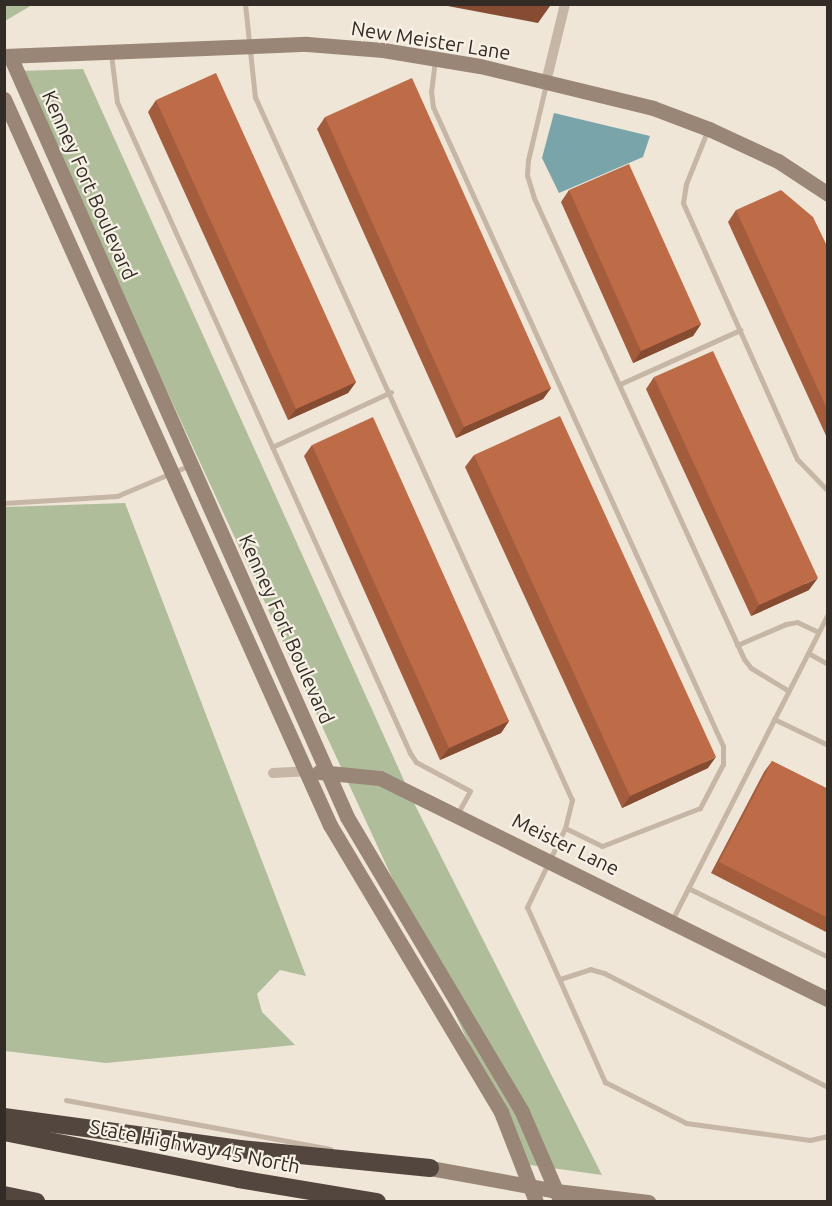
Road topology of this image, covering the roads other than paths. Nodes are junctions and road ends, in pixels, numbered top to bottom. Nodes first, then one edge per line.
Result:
1 (245, 4) edge
2 (566, 4) edge
3 (247, 46) junction
4 (111, 50) junction
5 (7, 56) edge
6 (435, 59) junction
7 (546, 82) junction
8 (4, 99) edge
9 (709, 129) junction
10 (828, 194) edge
11 (740, 330) junction
12 (620, 384) junction
13 (391, 392) junction
14 (272, 447) junction
15 (191, 465) junction
16 (171, 476) junction
17 (828, 491) edge
18 (4, 502) edge
19 (828, 614) edge
20 (818, 632) junction
21 (737, 645) junction
22 (808, 653) junction
23 (828, 664) edge
24 (789, 691) junction
25 (774, 719) junction
26 (828, 745) edge
27 (306, 771) junction
28 (327, 772) junction
29 (273, 773) dead end
30 (457, 814) junction
31 (565, 828) junction
32 (549, 858) junction
33 (688, 888) junction
34 (671, 921) junction
35 (828, 957) edge
36 (560, 979) junction
37 (828, 999) edge
38 (828, 1087) edge
39 (66, 1101) dead end
40 (4, 1117) edge
41 (4, 1132) edge
42 (828, 1136) edge
43 (430, 1168) junction
44 (530, 1186) junction
45 (4, 1195) edge
46 (558, 1196) edge
47 (36, 1202) edge
48 (377, 1202) edge
49 (536, 1202) edge
50 (648, 1202) edge

1 - 3 lane
2 - 7 street
3 - 4 street, New Meister Lane
3 - 6 street, New Meister Lane
3 - 13 lane
4 - 5 street, New Meister Lane
4 - 14 lane
5 - 15 street, Kenney Fort Boulevard
6 - 7 street, New Meister Lane
6 - 31 lane
7 - 9 street, New Meister Lane
7 - 12 lane
8 - 16 street, Kenney Fort Boulevard
9 - 10 street, New Meister Lane
9 - 11 lane
11 - 12 lane
11 - 17 lane
12 - 21 lane
13 - 14 lane
13 - 31 lane
14 - 30 lane
15 - 16 lane
15 - 28 street, Kenney Fort Boulevard
16 - 18 lane
16 - 27 street, Kenney Fort Boulevard
19 - 20 lane
20 - 21 lane
20 - 22 lane
21 - 24 lane
22 - 23 lane
22 - 24 lane
24 - 25 lane
25 - 26 lane
25 - 33 lane
27 - 28 street, Meister Lane
27 - 29 street, Meister Lane
27 - 44 street, Kenney Fort Boulevard
28 - 30 street, Meister Lane
28 - 46 street, Kenney Fort Boulevard
30 - 32 street, Meister Lane
31 - 32 lane
32 - 34 street, Meister Lane
32 - 36 lane
33 - 34 lane
33 - 35 lane
34 - 37 street, Meister Lane
36 - 38 lane
36 - 42 lane
39 - 43 lane
40 - 43 highway
41 - 48 highway, State Highway 45 North
43 - 44 street
44 - 46 street
44 - 49 street, Kenney Fort Boulevard
45 - 47 highway
46 - 50 street

